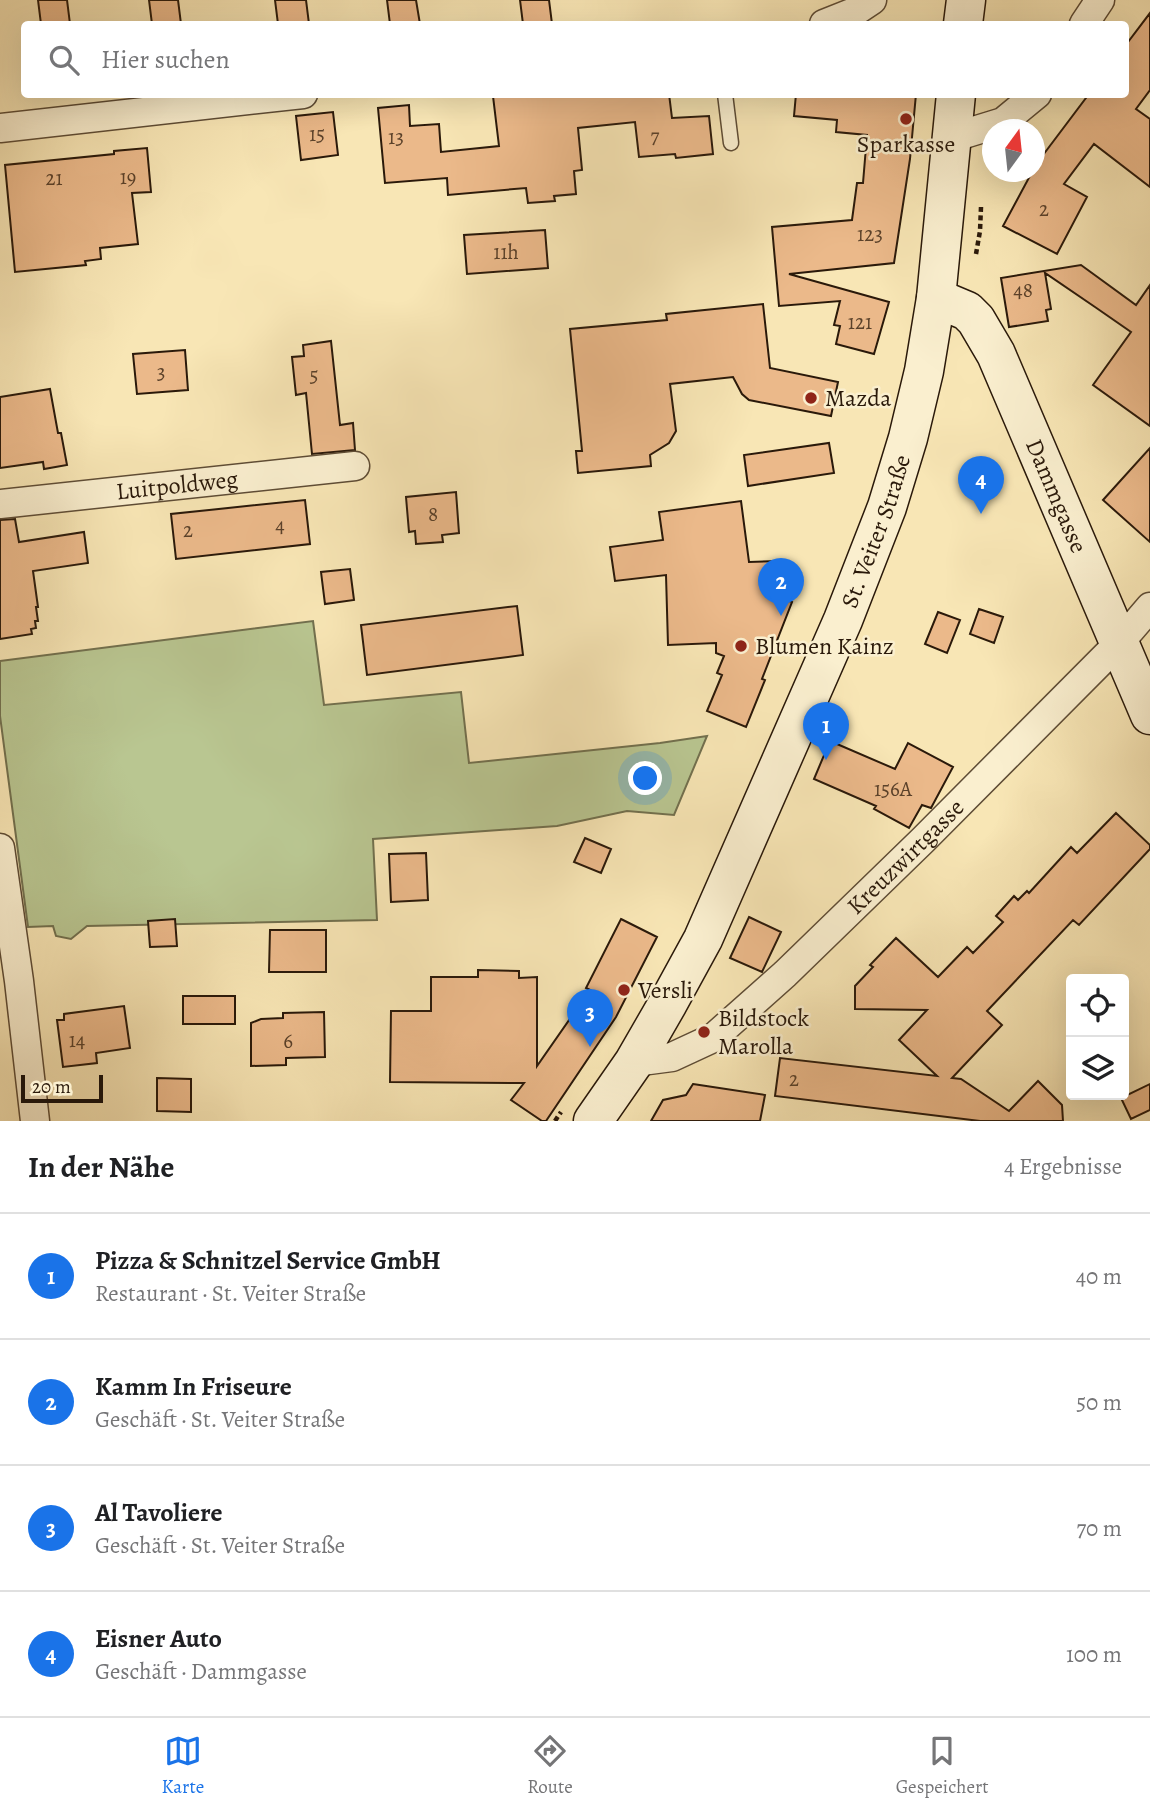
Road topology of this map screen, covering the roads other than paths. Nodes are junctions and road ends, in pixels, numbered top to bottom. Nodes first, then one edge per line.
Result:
1 (872, 0) edge
2 (966, 0) edge
3 (1100, 0) edge
4 (832, 21) edge
5 (964, 21) edge
6 (1086, 21) edge
7 (267, 98) edge
8 (725, 98) edge
9 (956, 98) edge
10 (1032, 98) edge
11 (0, 128) edge
12 (951, 138) junction
13 (731, 143) dead end
14 (936, 298) junction
15 (355, 466) dead end
16 (0, 504) edge
17 (1150, 607) edge
18 (1120, 642) junction
19 (1150, 715) edge
20 (0, 848) edge
21 (634, 1062) junction
22 (578, 1115) edge
23 (35, 1121) edge

1 - 4 street
2 - 5 main road
3 - 6 street
7 - 11 street
8 - 13 lane
9 - 12 main road, St. Veiter Straße
10 - 12 street
12 - 14 main road, St. Veiter Straße
14 - 18 main road, Dammgasse
14 - 21 main road, St. Veiter Straße
15 - 16 street, Luitpoldweg
17 - 18 street, Kreuzwirtgasse
18 - 19 main road, Dammgasse
18 - 21 street, Kreuzwirtgasse
20 - 23 street
21 - 22 main road, St. Veiter Straße

